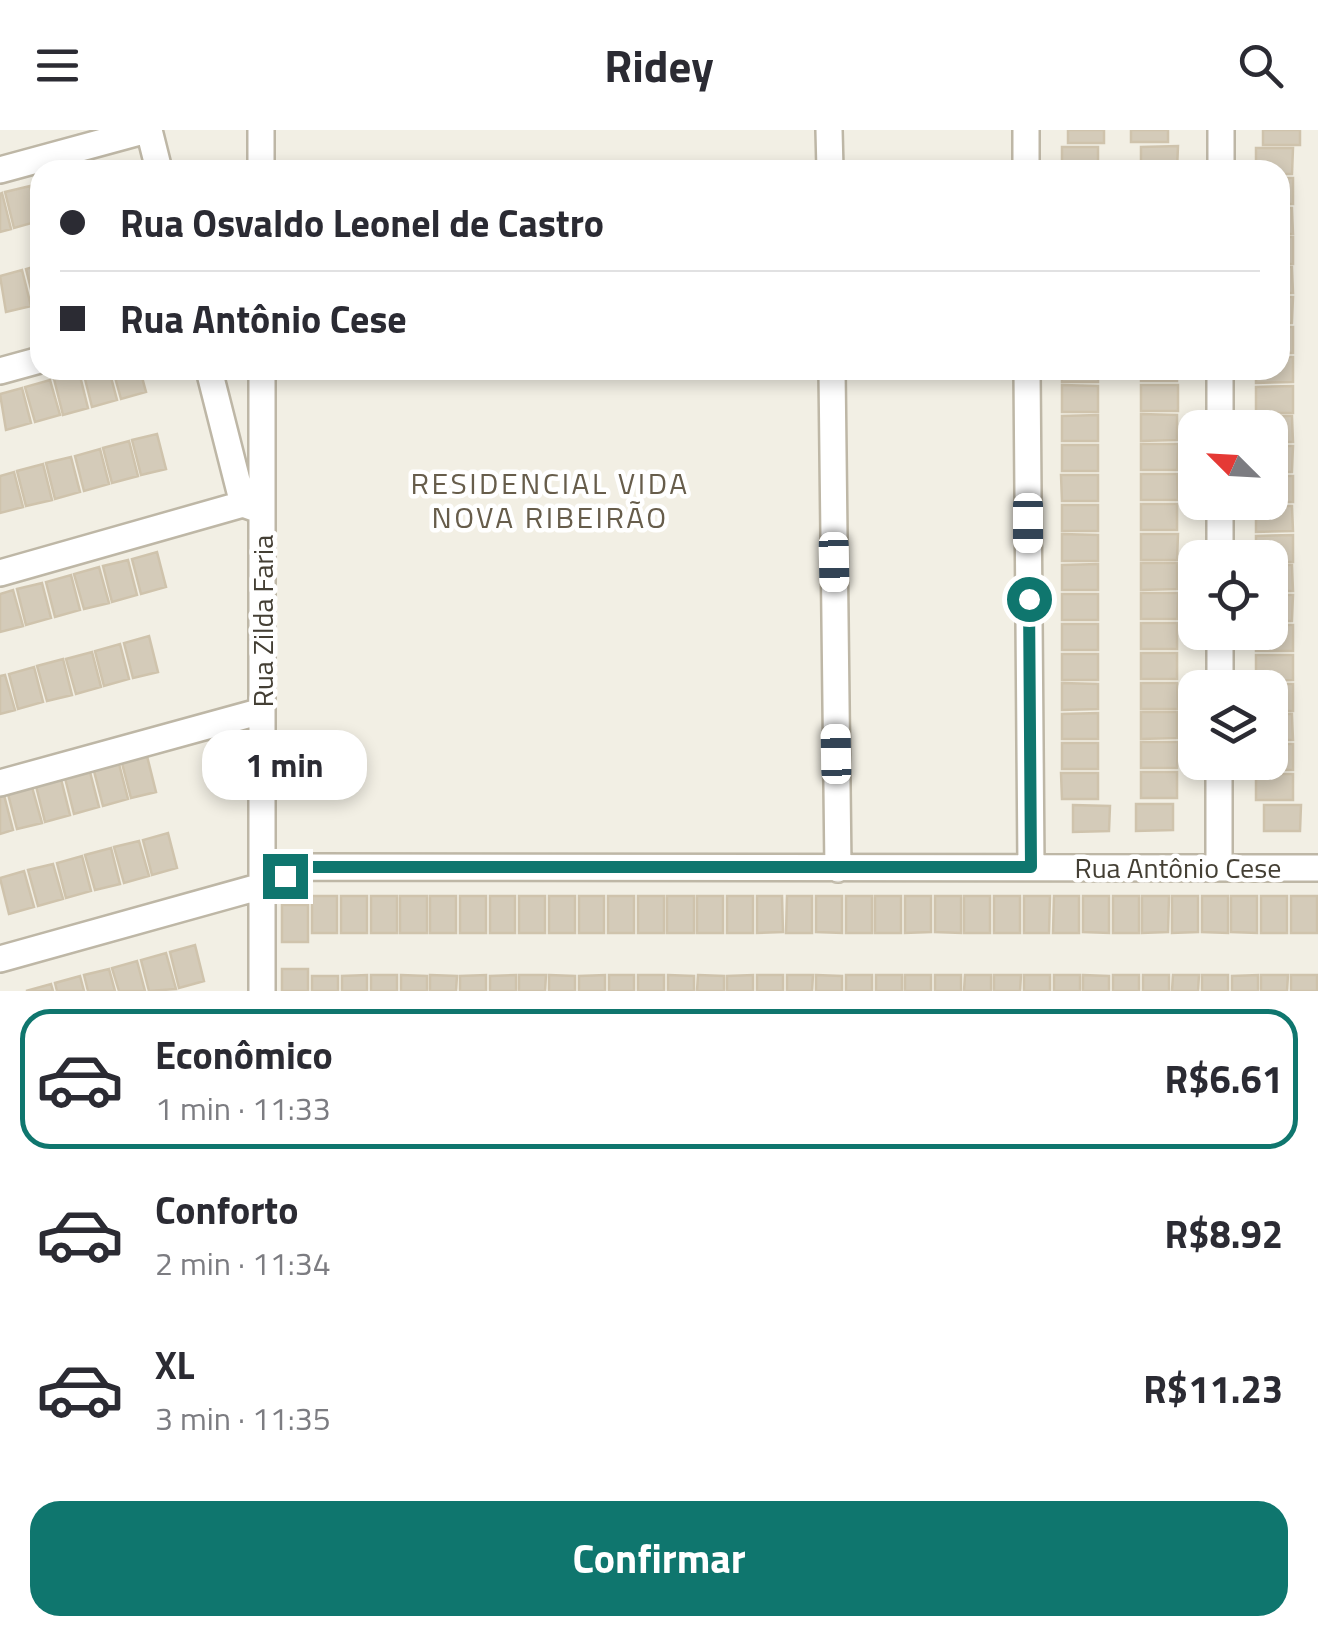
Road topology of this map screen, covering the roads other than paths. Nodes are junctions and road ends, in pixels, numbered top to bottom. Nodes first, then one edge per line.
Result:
1 (148, 130) edge
2 (262, 130) edge
3 (829, 130) edge
4 (1026, 130) edge
5 (1221, 130) edge
6 (37, 160) edge
7 (156, 160) edge
8 (262, 160) edge
9 (830, 160) edge
10 (1026, 160) edge
11 (1221, 160) edge
12 (30, 162) edge
13 (0, 170) edge
14 (30, 363) edge
15 (0, 371) edge
16 (212, 380) edge
17 (261, 380) edge
18 (832, 380) edge
19 (1028, 380) edge
20 (1220, 380) edge
21 (1220, 410) edge
22 (252, 507) junction
23 (0, 573) edge
24 (262, 711) junction
25 (1220, 780) edge
26 (0, 783) edge
27 (1031, 867) junction
28 (1219, 868) junction
29 (1318, 868) edge
30 (838, 870) junction
31 (262, 886) junction
32 (0, 959) edge
33 (262, 991) edge

1 - 6 street
1 - 7 street
2 - 8 street
3 - 9 street
4 - 10 street
5 - 11 street
12 - 13 street
14 - 15 street
16 - 22 street
17 - 22 street, Rua Zilda Faria
18 - 30 street
19 - 27 street
20 - 21 street
22 - 23 street
22 - 24 street, Rua Zilda Faria
24 - 26 street
24 - 31 street, Rua Zilda Faria
25 - 28 street
27 - 28 street, Rua Antônio Cese
27 - 30 street, Rua Antônio Cese
28 - 29 street, Rua Antônio Cese
30 - 31 street, Rua Antônio Cese
31 - 32 street, Rua Antônio Cese
31 - 33 street, Rua Zilda Faria

